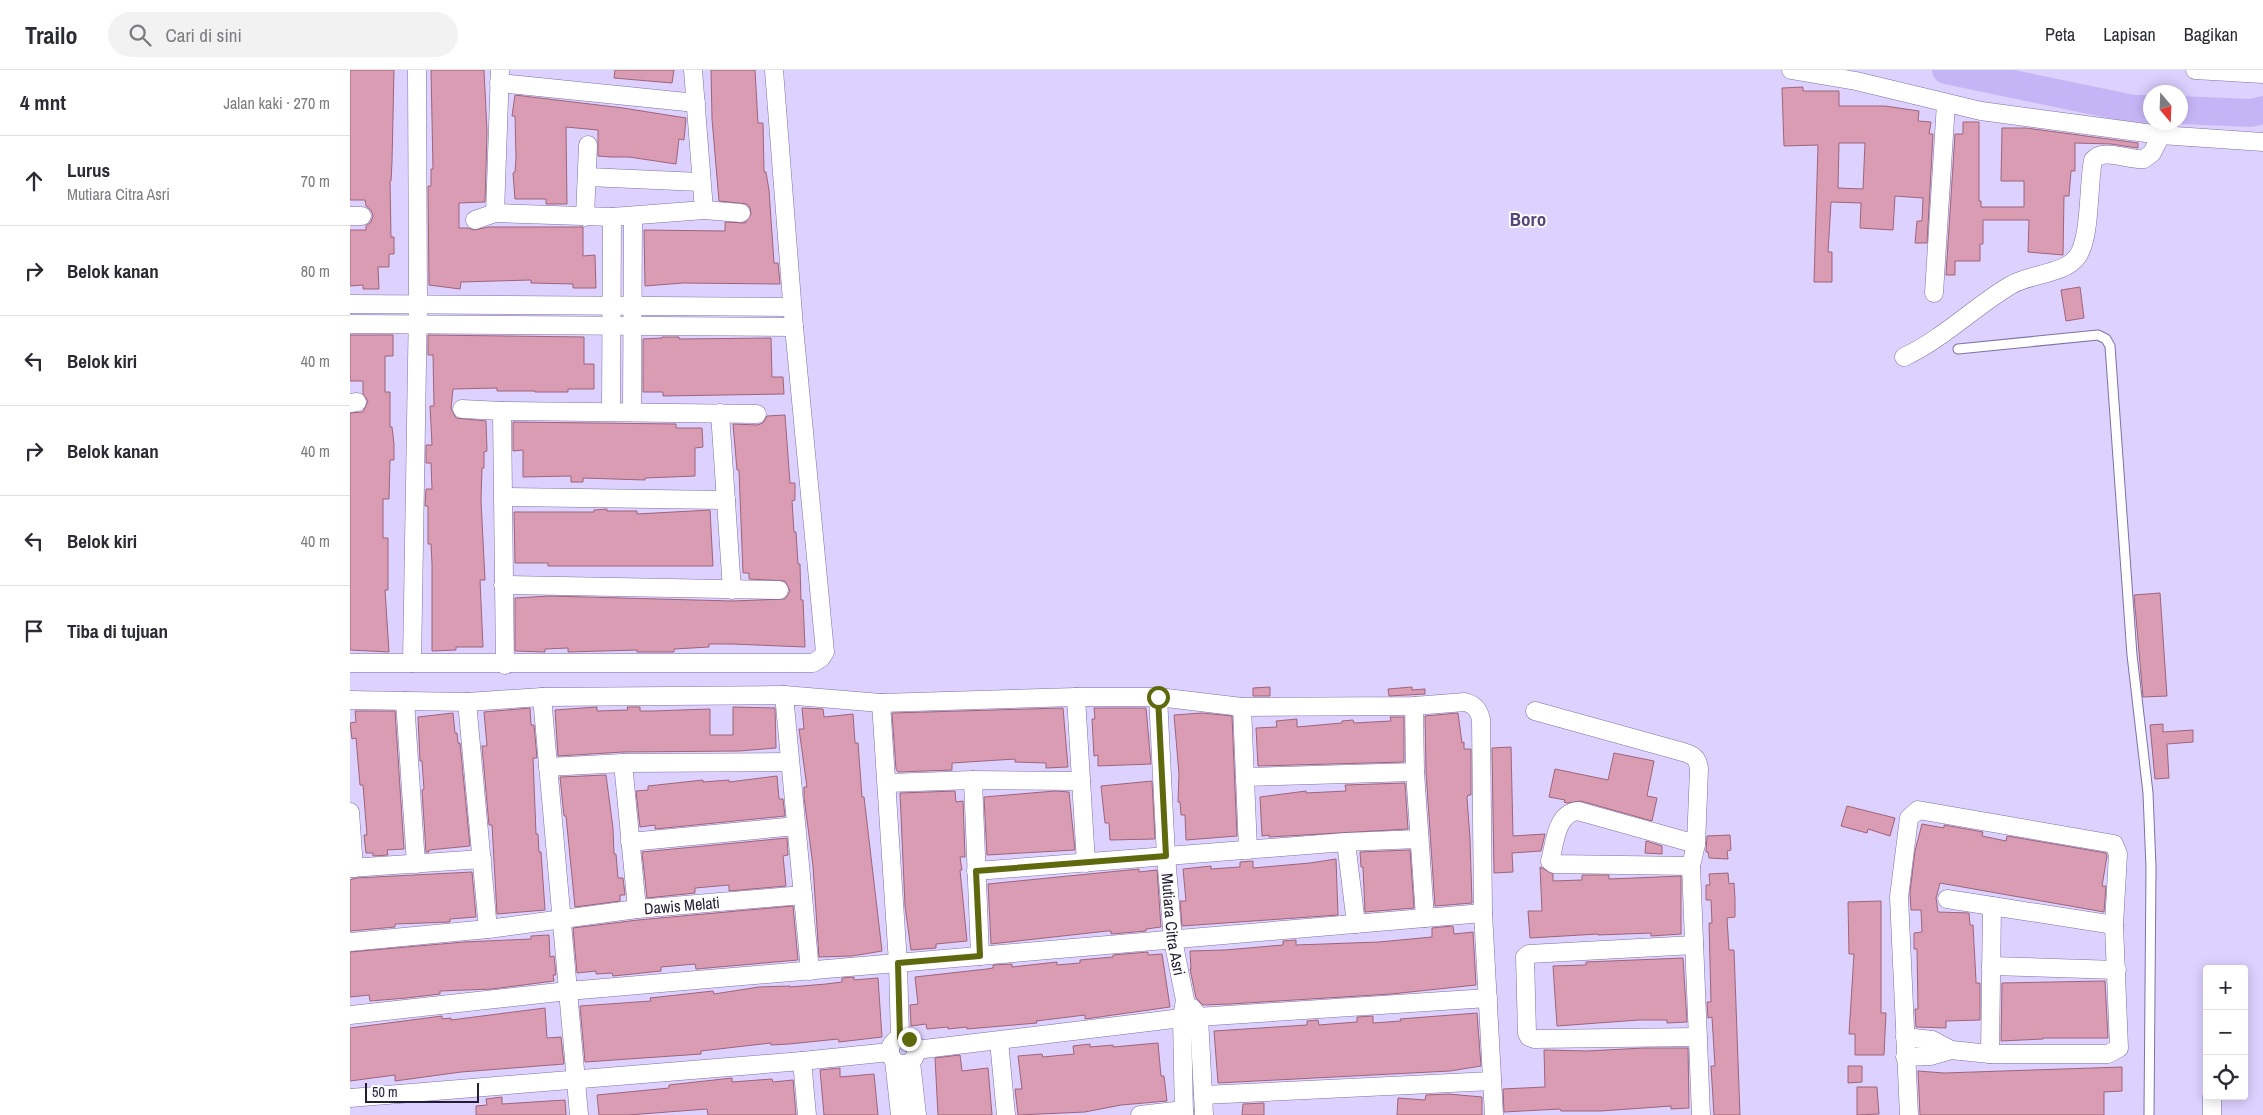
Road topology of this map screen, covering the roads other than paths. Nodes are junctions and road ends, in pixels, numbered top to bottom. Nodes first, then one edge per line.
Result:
1 (417, 70) edge
2 (693, 70) edge
3 (774, 70) edge
4 (1791, 70) edge
5 (2195, 70) edge
6 (2263, 74) edge
7 (500, 77) edge
8 (696, 103) junction
9 (1946, 103) junction
10 (2161, 135) junction
11 (2263, 142) edge
12 (588, 145) dead end
13 (588, 177) junction
14 (700, 182) junction
15 (704, 210) junction
16 (494, 212) junction
17 (741, 213) dead end
18 (633, 216) junction
19 (585, 217) junction
20 (612, 217) junction
21 (475, 220) dead end
22 (1934, 293) dead end
23 (350, 304) edge
24 (418, 304) junction
25 (612, 305) junction
26 (632, 306) junction
27 (792, 306) junction
28 (350, 324) edge
29 (418, 324) junction
30 (612, 326) junction
31 (632, 326) junction
32 (794, 327) junction
33 (1958, 349) dead end
34 (1904, 357) dead end
35 (462, 409) dead end
36 (502, 411) junction
37 (611, 411) junction
38 (632, 412) junction
39 (720, 413) junction
40 (757, 414) dead end
41 (504, 497) junction
42 (726, 500) junction
43 (503, 584) junction
44 (732, 590) junction
45 (779, 590) dead end
46 (350, 663) edge
47 (412, 663) junction
48 (505, 664) junction
49 (784, 695) junction
50 (542, 697) junction
51 (1076, 697) junction
52 (1158, 697) junction
53 (350, 700) edge
54 (405, 701) junction
55 (467, 702) junction
56 (881, 704) junction
57 (1414, 706) junction
58 (1242, 707) junction
59 (1535, 711) dead end
60 (790, 762) junction
61 (623, 763) junction
62 (548, 767) junction
63 (1415, 772) junction
64 (1245, 777) junction
65 (973, 780) junction
66 (1081, 781) junction
67 (888, 783) junction
68 (350, 812) edge
69 (796, 826) junction
70 (1418, 839) junction
71 (630, 842) junction
72 (1346, 842) junction
73 (1696, 844) junction
74 (1248, 850) junction
75 (1166, 856) junction
76 (482, 859) junction
77 (1086, 863) junction
78 (416, 864) junction
79 (1691, 866) junction
80 (352, 868) edge
81 (976, 871) junction
82 (803, 896) junction
83 (1947, 899) dead end
84 (1992, 906) junction
85 (637, 909) junction
86 (1483, 913) junction
87 (561, 918) junction
88 (1425, 918) junction
89 (1356, 924) junction
90 (2114, 925) junction
91 (488, 929) junction
92 (1173, 940) junction
93 (350, 942) edge
94 (1694, 944) junction
95 (980, 956) junction
96 (898, 963) junction
97 (1991, 966) junction
98 (2117, 970) junction
99 (810, 971) junction
100 (568, 992) junction
101 (1488, 998) junction
102 (350, 1016) edge
103 (1190, 1017) junction
104 (1698, 1037) junction
105 (1905, 1037) junction
106 (999, 1041) junction
107 (1951, 1050) junction
108 (902, 1052) junction
109 (1990, 1054) junction
110 (1905, 1058) junction
111 (802, 1061) junction
112 (576, 1079) junction
113 (1492, 1081) junction
114 (1203, 1095) junction
115 (350, 1098) edge
116 (2212, 1100) edge
117 (1184, 1112) edge
118 (579, 1115) edge
119 (807, 1115) edge
120 (900, 1115) edge
121 (918, 1115) edge
122 (1006, 1115) edge
123 (1140, 1115) edge
124 (1204, 1115) edge
125 (1494, 1115) edge
126 (1701, 1115) edge
127 (1909, 1115) edge
128 (2148, 1115) edge
129 (2212, 1115) edge

1 - 24 street
2 - 8 street
3 - 27 street
4 - 9 street
5 - 6 street
7 - 8 street
7 - 16 street
8 - 14 street
9 - 10 street
9 - 22 street
10 - 11 street
10 - 34 street
12 - 13 street
13 - 14 street
13 - 19 street
14 - 15 street
15 - 17 street
15 - 18 street
16 - 19 street
16 - 21 street
18 - 20 street
18 - 26 street
19 - 20 street
20 - 25 street
23 - 24 street
24 - 25 street
24 - 29 street
25 - 26 street
25 - 30 street
26 - 27 street
26 - 31 street
27 - 32 street
28 - 29 street
29 - 30 street
29 - 47 street
30 - 31 street
30 - 37 street
31 - 32 street
31 - 38 street
32 - 48 street
33 - 128 lane
35 - 36 street
36 - 37 street
36 - 41 street
37 - 38 street
38 - 39 street
39 - 40 street
39 - 42 street
41 - 42 street
41 - 43 street
42 - 44 street
43 - 44 street
43 - 48 street
44 - 45 street
46 - 47 street
47 - 48 street
49 - 50 street
49 - 56 street
49 - 60 street
50 - 55 street
50 - 62 street
51 - 52 street
51 - 56 street
51 - 66 street
52 - 58 street
52 - 75 street, Mutiara Citra Asri
53 - 54 street
54 - 55 street
54 - 78 street
55 - 76 street
56 - 67 street
57 - 58 street
57 - 63 street
57 - 86 street
58 - 64 street
59 - 73 street
60 - 61 street
60 - 69 street
61 - 62 street
61 - 71 street
62 - 87 street
63 - 64 street
63 - 70 street
64 - 74 street
65 - 66 street
65 - 67 street
65 - 81 street
66 - 77 street
67 - 96 street
68 - 80 street
69 - 71 street
69 - 82 street
70 - 72 street
70 - 88 street
71 - 85 street
72 - 74 street
72 - 89 street
73 - 79 street
73 - 79 street
74 - 75 street
75 - 77 street
75 - 92 street, Mutiara Citra Asri
76 - 78 street
76 - 91 street
77 - 81 street
78 - 80 street
79 - 94 street
81 - 95 street
82 - 85 street, Dawis Melati
82 - 99 street
83 - 84 street
84 - 90 street
84 - 97 street
85 - 87 street, Dawis Melati
86 - 88 street
86 - 101 street
87 - 91 street, Dawis Melati
87 - 100 street
88 - 89 street
89 - 92 street
90 - 98 street
90 - 105 street
91 - 93 street, Dawis Melati
92 - 95 street
92 - 103 street, Mutiara Citra Asri
94 - 104 street
94 - 104 street
95 - 96 street
96 - 99 street
96 - 108 street
97 - 98 street
97 - 109 street
98 - 109 street
99 - 100 street
100 - 102 street
100 - 112 street
101 - 103 street
101 - 113 street
103 - 106 street
103 - 114 street
103 - 117 street
104 - 126 street
105 - 107 street
105 - 110 street
106 - 108 street
106 - 122 street
107 - 109 street
107 - 110 street
108 - 111 street
108 - 120 street
108 - 121 street
110 - 127 street
111 - 112 street
111 - 119 street
112 - 115 street
112 - 118 street
113 - 114 street
113 - 125 street
114 - 124 street
116 - 129 street
117 - 123 street

